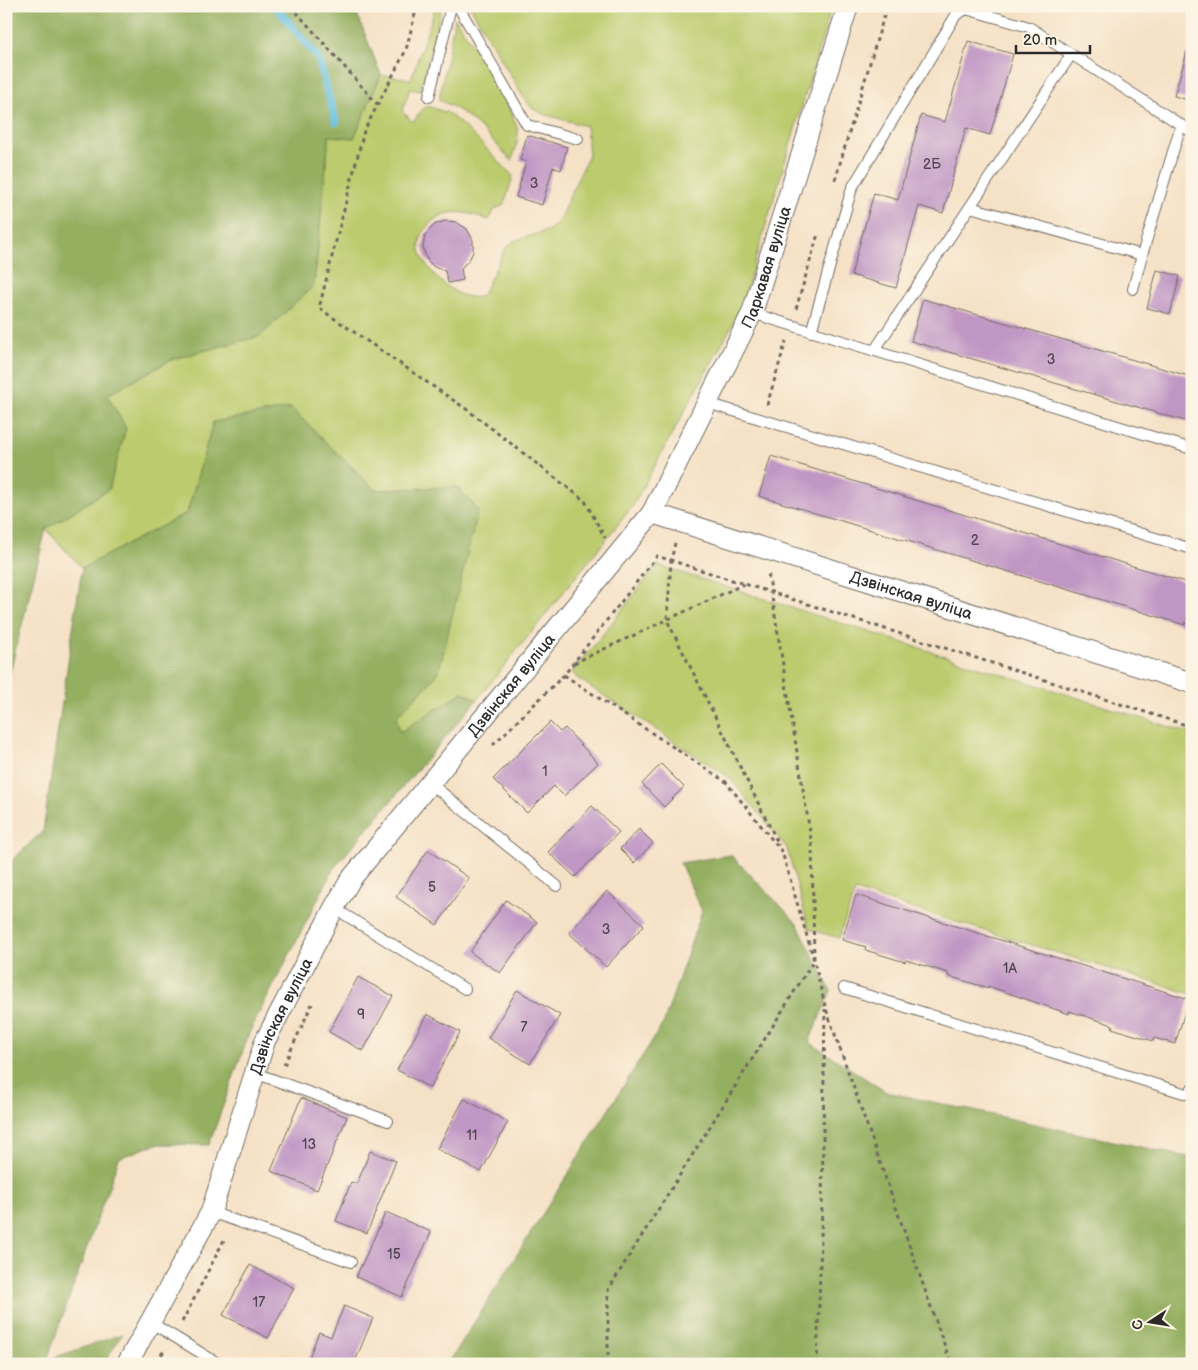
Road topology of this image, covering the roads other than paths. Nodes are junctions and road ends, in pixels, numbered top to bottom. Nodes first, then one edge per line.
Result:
1 (450, 6) edge
2 (458, 6) edge
3 (848, 6) edge
4 (1071, 55) junction
5 (429, 97) dead end
6 (1181, 125) junction
7 (1192, 132) edge
8 (578, 139) dead end
9 (970, 206) junction
10 (1142, 255) junction
11 (1133, 289) dead end
12 (752, 314) junction
13 (811, 332) junction
14 (874, 351) junction
15 (707, 403) junction
16 (1192, 449) edge
17 (652, 513) junction
18 (1192, 549) edge
19 (1192, 683) edge
20 (430, 783) junction
21 (557, 886) dead end
22 (334, 908) junction
23 (844, 988) dead end
24 (465, 989) dead end
25 (255, 1073) junction
26 (1192, 1088) edge
27 (388, 1121) dead end
28 (211, 1212) junction
29 (351, 1262) dead end
30 (150, 1322) junction
31 (126, 1364) edge
32 (219, 1364) edge

1 - 5 lane
2 - 8 lane
3 - 12 street, Паркавая вуліца
4 - 6 lane
4 - 9 lane
4 - 13 lane
6 - 7 lane
6 - 10 lane
9 - 10 lane
9 - 14 lane
10 - 11 lane
12 - 13 lane
12 - 15 street, Паркавая вуліца
13 - 14 lane
14 - 16 lane
15 - 17 street, Паркавая вуліца
15 - 18 lane
17 - 19 street, Дзвінская вуліца
17 - 20 street, Дзвінская вуліца
20 - 21 lane
20 - 22 street, Дзвінская вуліца
22 - 24 lane
22 - 25 street, Дзвінская вуліца
23 - 26 lane
25 - 27 lane
25 - 28 street, Дзвінская вуліца
28 - 29 lane
28 - 30 street, Дзвінская вуліца
30 - 31 street, Дзвінская вуліца
30 - 32 lane

